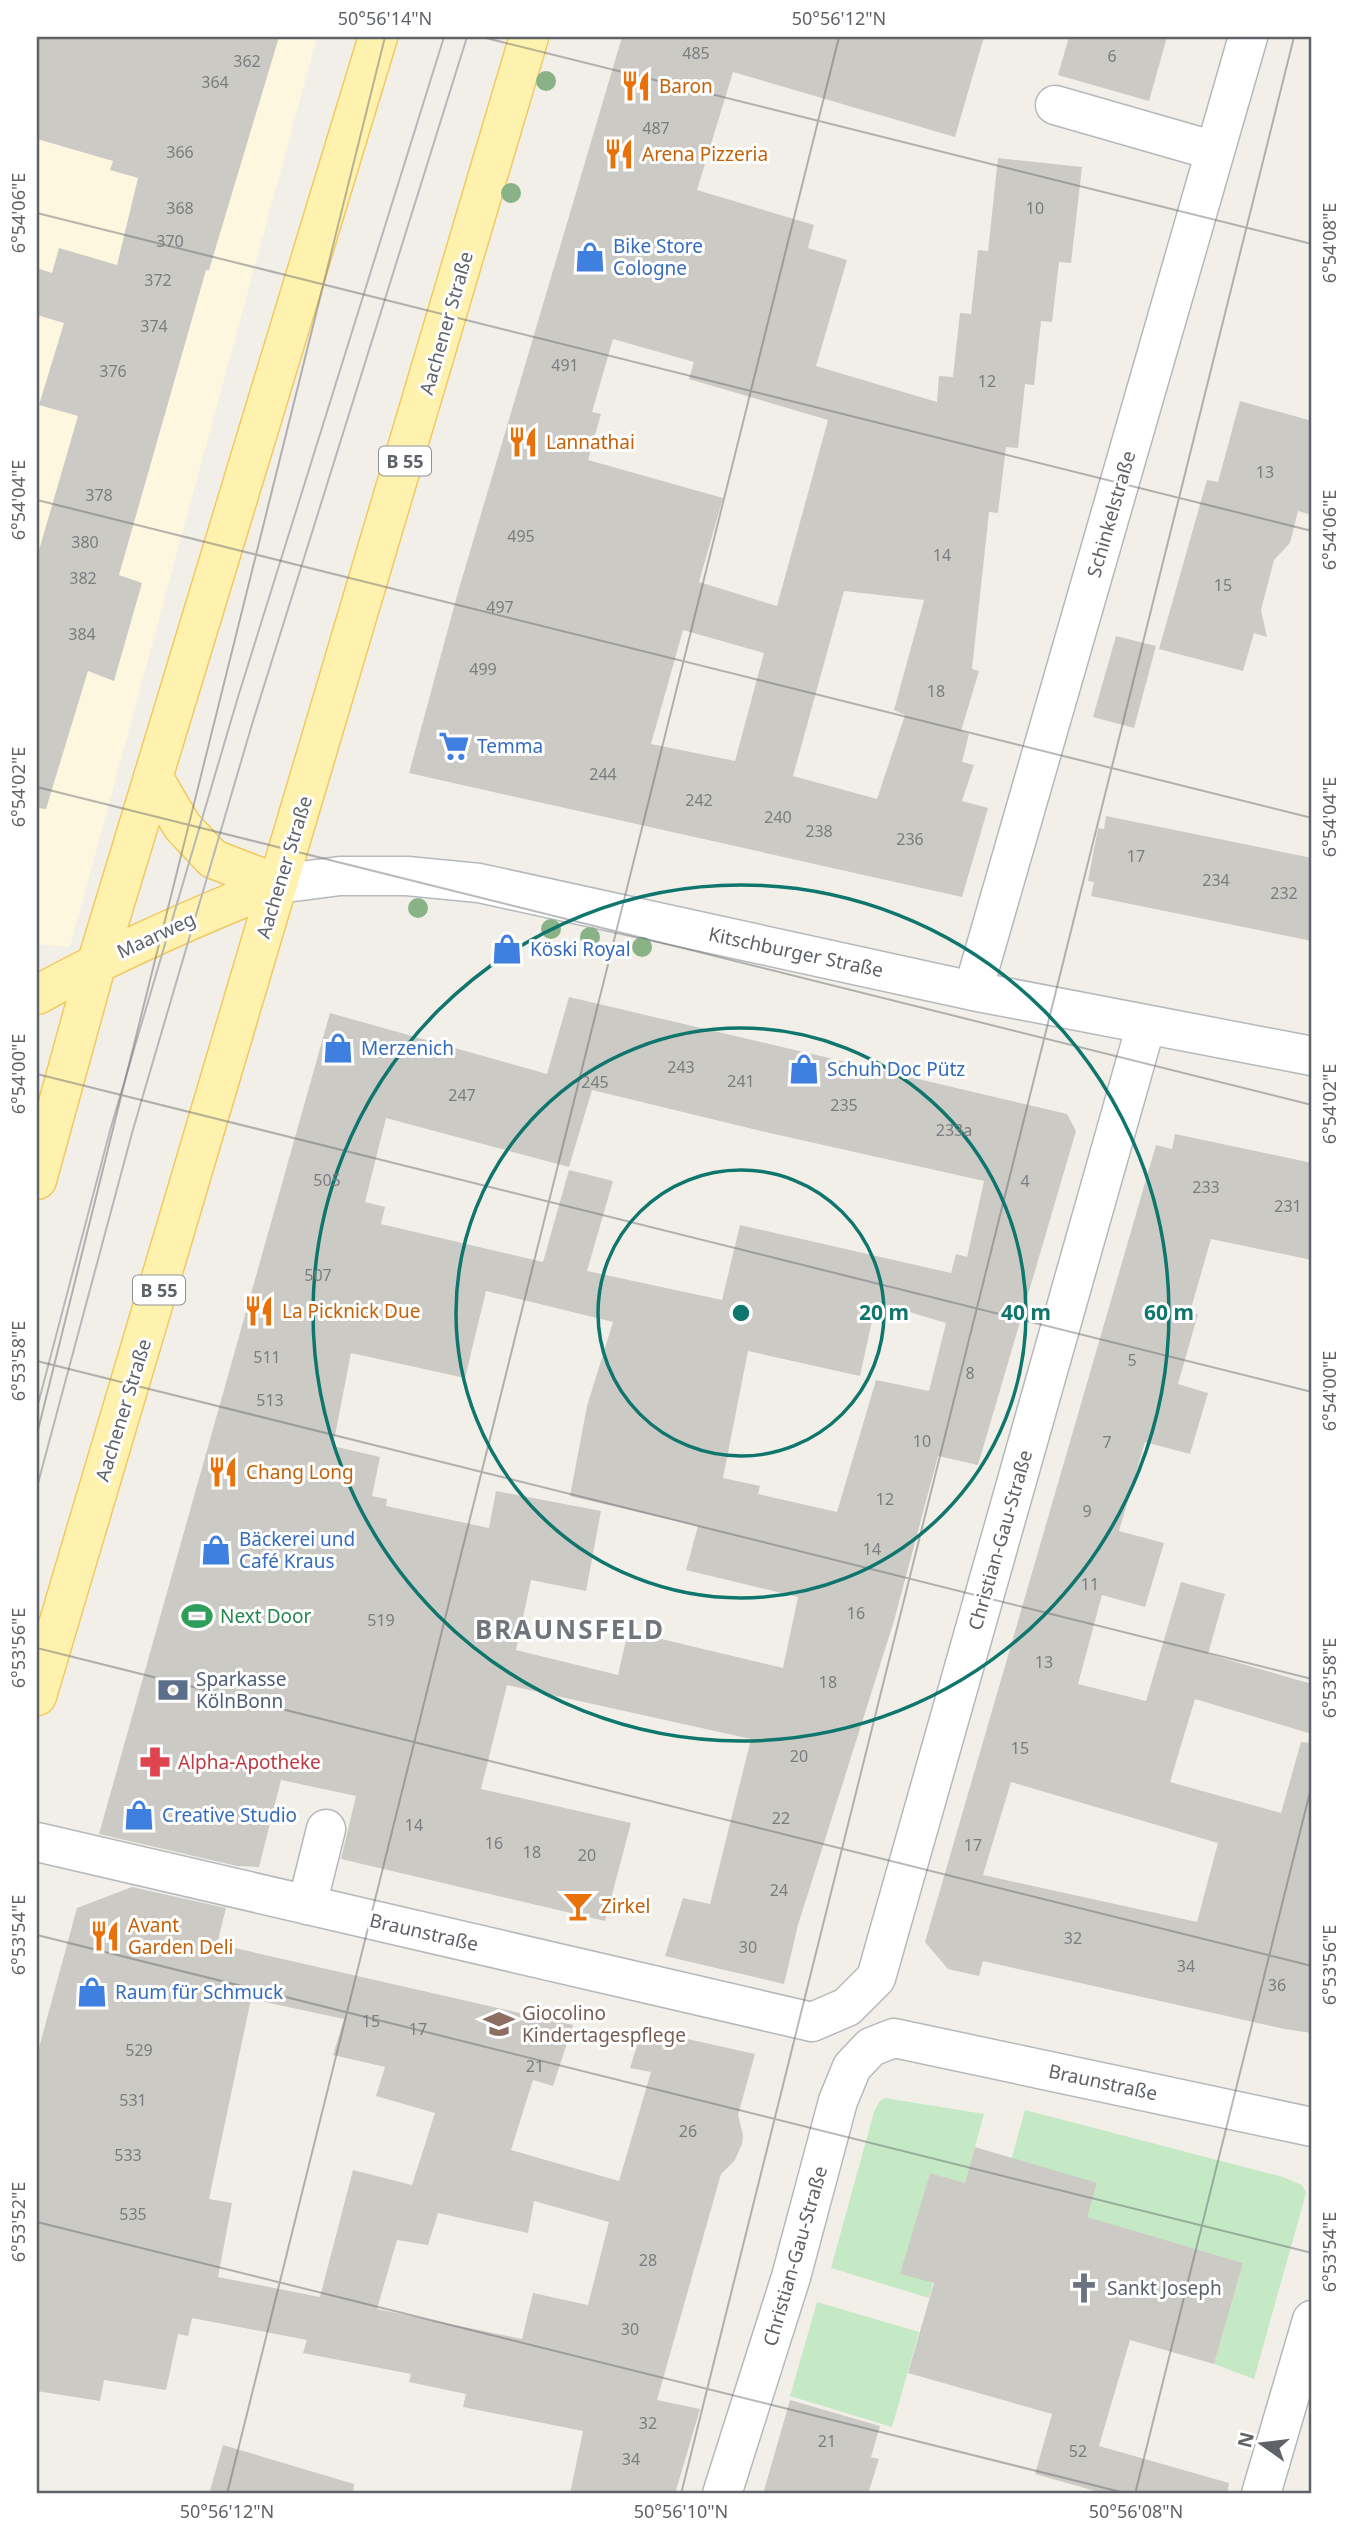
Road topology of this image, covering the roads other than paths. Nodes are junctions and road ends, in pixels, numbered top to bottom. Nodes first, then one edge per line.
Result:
1 (378, 37) edge
2 (529, 37) edge
3 (1248, 37) edge
4 (1055, 105) dead end
5 (1215, 151) junction
6 (153, 777) junction
7 (278, 884) junction
8 (97, 962) junction
9 (973, 990) junction
10 (37, 995) edge
11 (1146, 1025) junction
12 (1312, 1056) edge
13 (37, 1180) edge
14 (37, 1696) edge
15 (326, 1829) dead end
16 (37, 1842) edge
17 (307, 1905) junction
18 (812, 2022) joint
19 (894, 2038) joint
20 (1312, 2127) edge
21 (1312, 2320) edge
22 (722, 2494) edge
23 (1261, 2494) edge

1 - 6 main road
2 - 7 main road, Aachener Straße / B 55
3 - 5 street, Schinkelstraße
4 - 5 street
5 - 9 street, Schinkelstraße
6 - 7 main road
6 - 8 main road
7 - 8 main road, Maarweg
7 - 9 street, Kitschburger Straße
7 - 14 main road, Aachener Straße / B 55
8 - 10 main road, Maarweg
8 - 13 main road
9 - 11 street, Kitschburger Straße
11 - 12 street, Kitschburger Straße
11 - 18 street, Christian-Gau-Straße
15 - 17 street
16 - 17 street, Braunstraße
17 - 18 street, Braunstraße
19 - 20 street, Braunstraße
19 - 22 street, Christian-Gau-Straße
21 - 23 street

